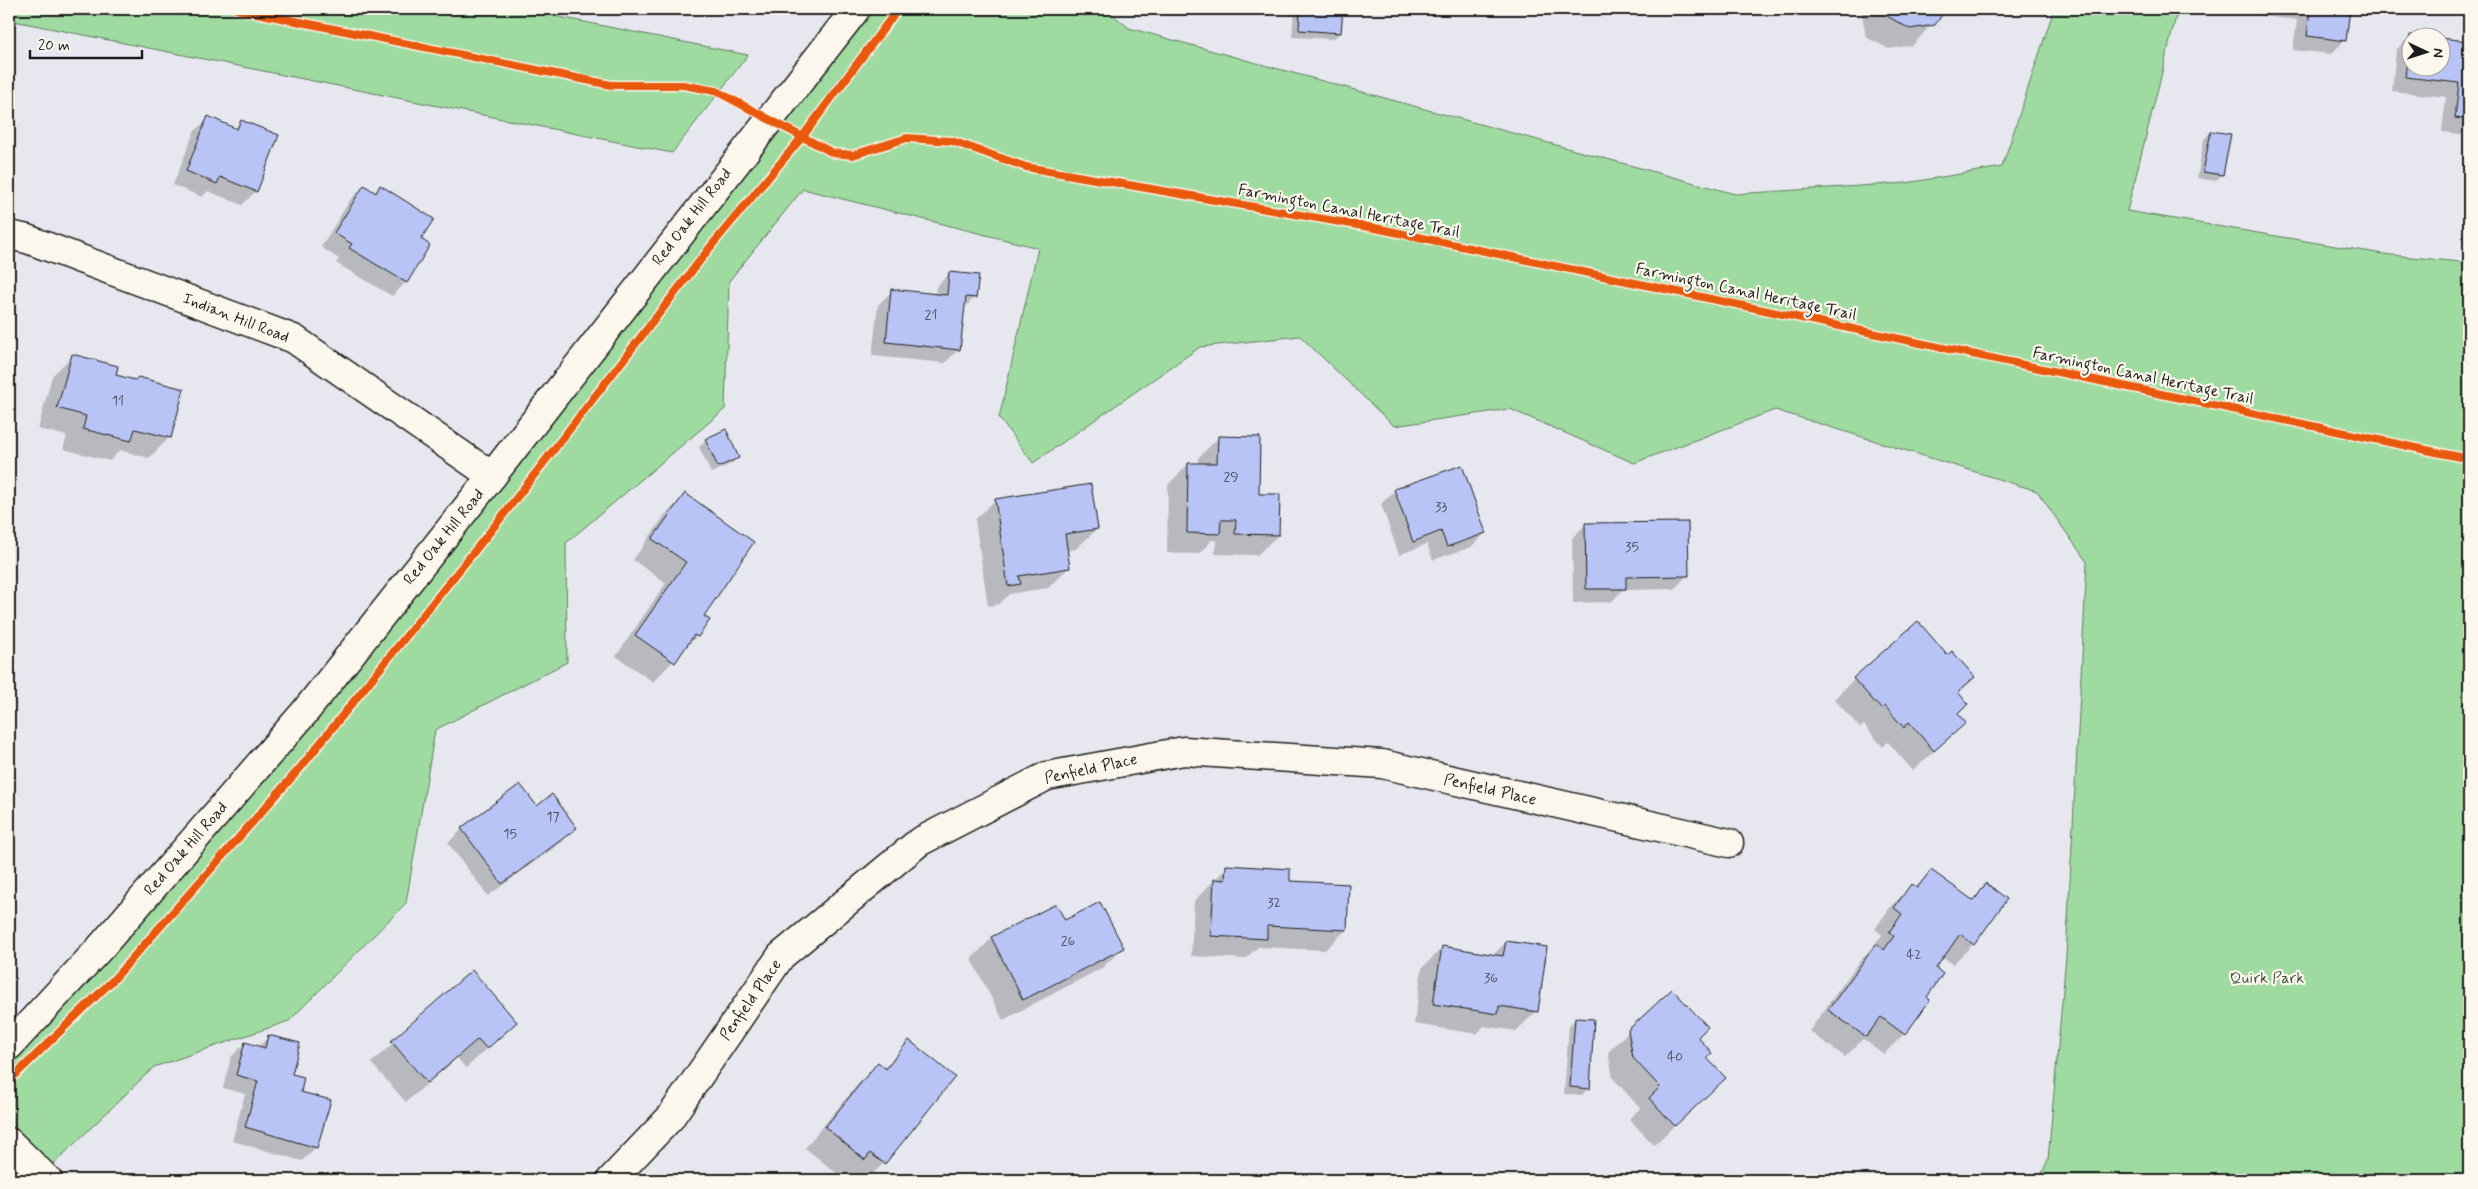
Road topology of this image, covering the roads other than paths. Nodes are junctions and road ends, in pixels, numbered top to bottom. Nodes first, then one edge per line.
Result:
1 (856, 9) edge
2 (9, 235) edge
3 (492, 476) junction
4 (1729, 843) dead end
5 (9, 1046) edge
6 (9, 1142) edge
7 (48, 1180) edge
8 (611, 1180) edge

1 - 3 street, Red Oak Hill Road
2 - 3 street, Indian Hill Road
3 - 5 street, Red Oak Hill Road
4 - 8 street, Penfield Place
6 - 7 street

